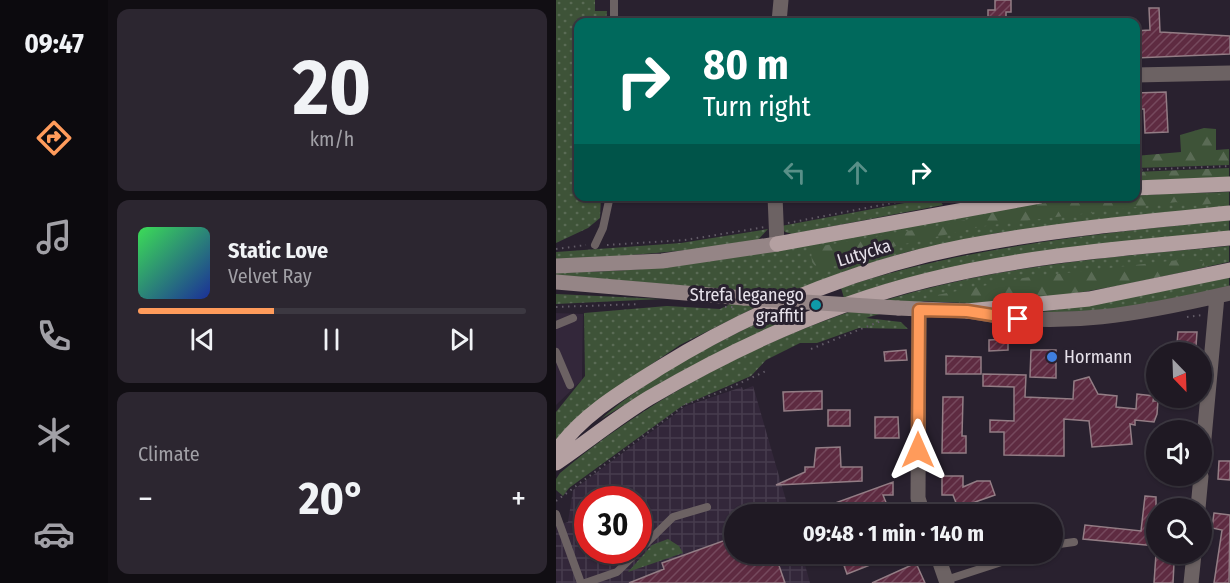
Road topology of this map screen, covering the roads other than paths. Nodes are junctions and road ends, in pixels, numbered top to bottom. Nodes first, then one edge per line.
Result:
1 (614, 0) edge
2 (781, 0) edge
3 (614, 18) edge
4 (780, 18) edge
5 (1230, 73) edge
6 (1140, 75) edge
7 (1230, 184) edge
8 (1140, 188) edge
9 (609, 201) edge
10 (775, 201) edge
11 (1013, 201) edge
12 (1230, 213) edge
13 (1230, 238) edge
14 (777, 244) junction
15 (595, 245) road end
16 (556, 266) edge
17 (1230, 270) edge
18 (556, 282) edge
19 (1223, 295) edge
20 (919, 310) junction
21 (967, 311) junction
22 (572, 318) dead end
23 (556, 325) edge
24 (556, 354) edge
25 (570, 385) dead end
26 (1208, 420) edge
27 (556, 452) edge
28 (556, 463) edge
29 (920, 504) edge
30 (707, 507) dead end
31 (556, 514) edge
32 (1074, 542) dead end
33 (1063, 544) edge
34 (941, 564) edge
35 (997, 564) edge
36 (1193, 564) edge
37 (947, 581) edge
38 (583, 583) edge
39 (1191, 583) edge

1 - 3 lane
2 - 4 street
5 - 6 street
7 - 8 main road
9 - 15 lane
10 - 14 street
11 - 14 main road
12 - 27 main road, Lutycka
13 - 28 main road
14 - 16 main road
17 - 21 main road
18 - 20 main road, bridge
19 - 21 street
19 - 26 street
20 - 21 main road
20 - 29 street
22 - 23 lane
24 - 25 lane
30 - 38 lane
31 - 38 lane
32 - 33 lane
34 - 37 street
35 - 37 lane
36 - 39 street

